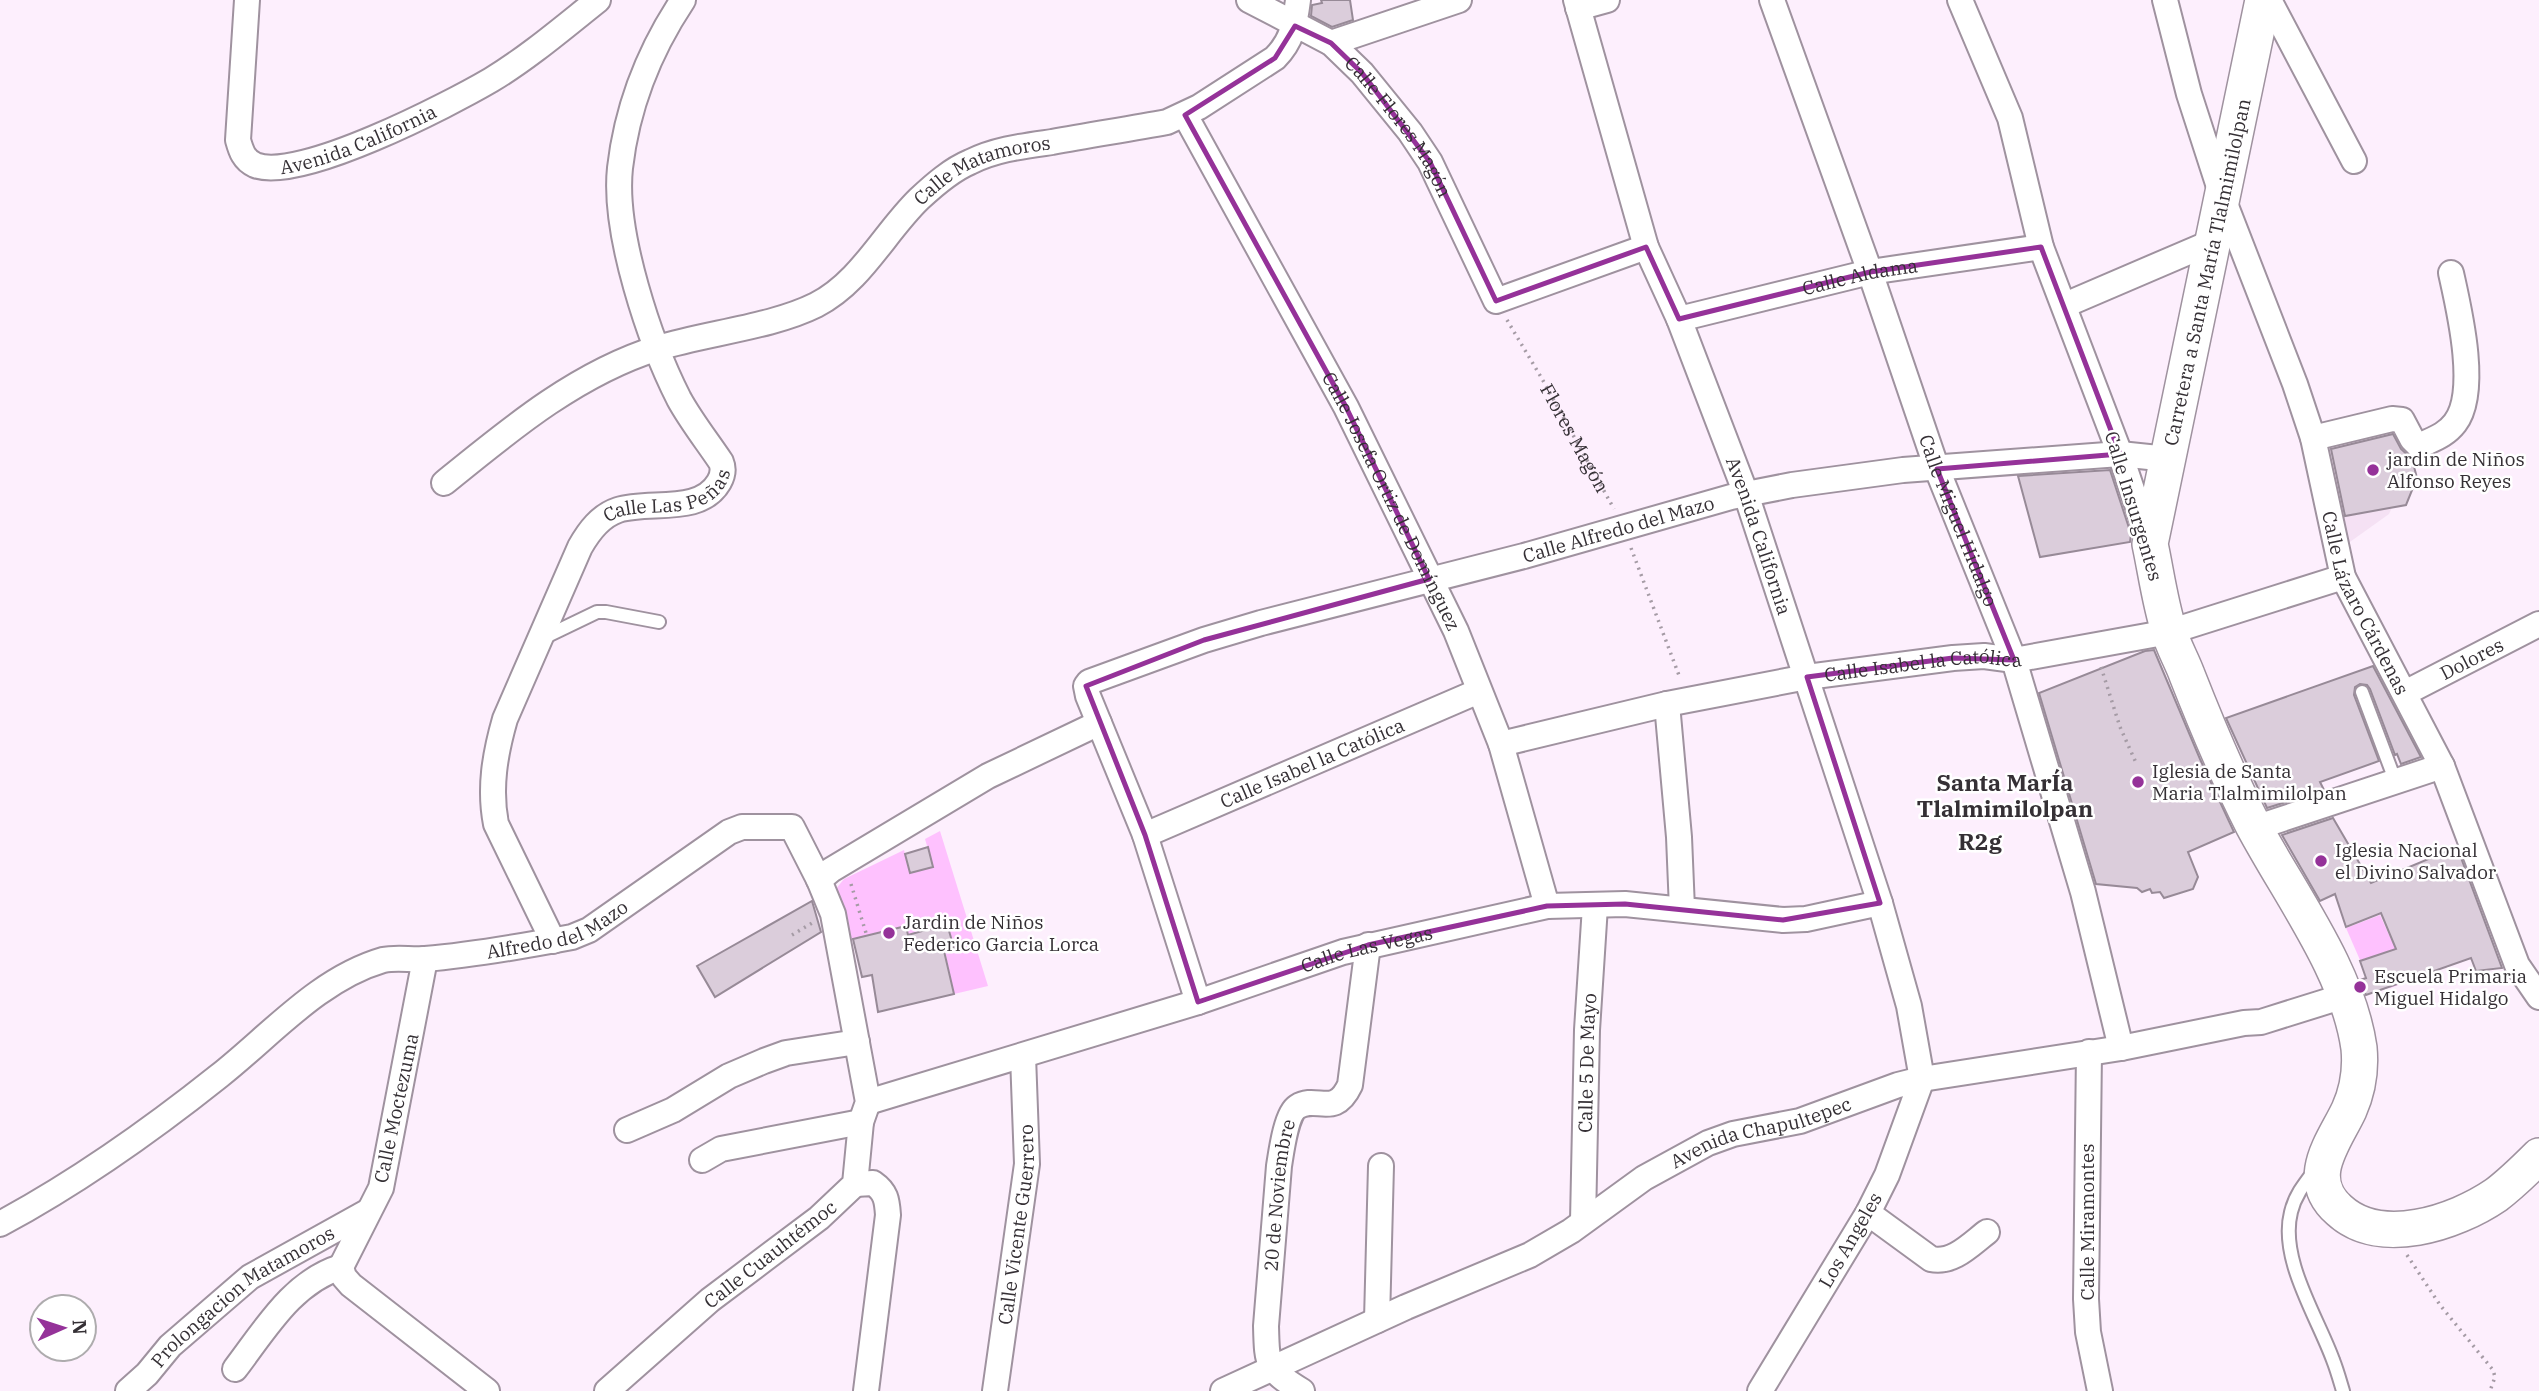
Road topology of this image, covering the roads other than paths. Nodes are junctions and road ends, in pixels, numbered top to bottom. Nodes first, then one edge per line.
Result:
1 (247, 0) edge
2 (598, 0) edge
3 (683, 0) edge
4 (1249, 0) edge
5 (1298, 0) edge
6 (1459, 0) edge
7 (1607, 0) edge
8 (1772, 0) edge
9 (1960, 0) edge
10 (2165, 0) edge
11 (2263, 0) edge
12 (2269, 0) edge
13 (1577, 4) edge
14 (1295, 26) junction
15 (1331, 43) junction
16 (1185, 115) junction
17 (2354, 161) dead end
18 (2222, 196) junction
19 (2212, 242) junction
20 (1646, 247) junction
21 (2041, 247) junction
22 (1870, 272) junction
23 (2451, 273) dead end
24 (2065, 304) junction
25 (1679, 319) junction
26 (657, 348) junction
27 (2312, 438) junction
28 (2120, 454) junction
29 (2168, 459) junction
30 (1937, 469) junction
31 (444, 483) dead end
32 (1746, 494) junction
33 (2150, 544) junction
34 (2343, 577) junction
35 (1429, 579) junction
36 (659, 622) dead end
37 (2539, 624) edge
38 (2169, 632) junction
39 (539, 639) junction
40 (2014, 660) junction
41 (1807, 677) junction
42 (1479, 691) junction
43 (2362, 692) dead end
44 (2405, 693) junction
45 (1678, 702) junction
46 (1099, 723) junction
47 (1501, 744) junction
48 (2442, 766) junction
49 (2395, 780) junction
50 (2255, 828) junction
51 (1145, 835) junction
52 (819, 880) junction
53 (1880, 903) junction
54 (1547, 906) junction
55 (1595, 906) junction
56 (1682, 909) junction
57 (553, 941) junction
58 (1368, 945) junction
59 (425, 959) junction
60 (2344, 996) junction
61 (2539, 997) edge
62 (1198, 1002) junction
63 (857, 1042) junction
64 (2121, 1048) junction
65 (2089, 1052) junction
66 (1023, 1056) junction
67 (1922, 1079) junction
68 (865, 1112) junction
69 (626, 1130) dead end
70 (2539, 1156) edge
71 (2324, 1159) junction
72 (702, 1160) dead end
73 (1381, 1166) dead end
74 (855, 1184) junction
75 (367, 1212) junction
76 (1868, 1213) junction
77 (1583, 1222) junction
78 (0, 1224) edge
79 (1987, 1232) dead end
80 (341, 1267) junction
81 (1377, 1320) junction
82 (235, 1369) dead end
83 (1272, 1370) junction
84 (128, 1391) edge
85 (487, 1391) edge
86 (607, 1391) edge
87 (866, 1391) edge
88 (995, 1391) edge
89 (1223, 1391) edge
90 (1302, 1391) edge
91 (1760, 1391) edge
92 (2100, 1391) edge
93 (2343, 1391) edge

1 - 2 street, Avenida California
3 - 26 street, Calle Las Peñas
4 - 14 street, Calle Flores Magón
5 - 14 street, Calle Matamoros
6 - 15 street
7 - 13 street
8 - 22 street, Calle Miguel Hidalgo
9 - 21 street, Calle Insurgentes
10 - 18 street, Calle Lázaro Cárdenas
11 - 18 main road, Carretera a Santa María Tlalmimilolpan
12 - 17 street
13 - 20 street, Avenida California
14 - 15 street, Calle Flores Magón
14 - 16 street, Calle Matamoros
15 - 20 street, Calle Flores Magón
16 - 26 street, Calle Matamoros
16 - 35 street, Calle Josefa Ortiz de Domínguez
18 - 19 main road, Carretera a Santa María Tlalmimilolpan
18 - 27 street, Calle Lázaro Cárdenas
19 - 24 street
19 - 29 main road, Carretera a Santa María Tlalmimilolpan
20 - 25 street, Avenida California
21 - 22 street, Calle Aldama
21 - 24 street, Calle Insurgentes
22 - 25 street, Calle Aldama
22 - 30 street, Calle Miguel Hidalgo
23 - 27 street
24 - 28 street, Calle Insurgentes
25 - 32 street, Avenida California
26 - 31 street, Calle Matamoros
26 - 39 street, Calle Las Peñas
27 - 34 street, Calle Lázaro Cárdenas
28 - 29 street, Calle Alfredo del Mazo
28 - 30 street, Calle Alfredo del Mazo
28 - 33 street, Calle Insurgentes
29 - 33 main road, Carretera a Santa María Tlalmimilolpan
30 - 32 street, Calle Alfredo del Mazo
30 - 40 street, Calle Miguel Hidalgo
32 - 35 street, Calle Alfredo del Mazo
32 - 41 street, Avenida California
33 - 38 main road, Calle Insurgentes
34 - 38 street, Calle Isabel la Católica
34 - 44 street, Calle Lázaro Cárdenas
35 - 42 street, Calle Josefa Ortiz de Domínguez
35 - 46 street, Calle Alfredo del Mazo
36 - 39 lane
37 - 44 street, Dolores
38 - 40 street, Calle Isabel la Católica
38 - 50 main road, Calle Insurgentes
39 - 57 street, Calle Las Peñas
40 - 41 street, Calle Isabel la Católica
40 - 64 street, Calle Miguel Hidalgo
41 - 45 street, Calle Isabel la Católica
41 - 53 street, Avenida California
42 - 47 street, Calle Josefa Ortiz de Domínguez
42 - 51 street, Calle Isabel la Católica
43 - 49 lane
44 - 48 street, Calle Lázaro Cárdenas
45 - 47 street, Calle Isabel la Católica
45 - 56 street
46 - 51 street
46 - 52 street
47 - 54 street, Calle Josefa Ortiz de Domínguez
48 - 49 street
48 - 61 street, Calle Lázaro Cárdenas
49 - 50 street
50 - 60 main road, Calle Insurgentes
51 - 62 street
52 - 57 street, Alfredo del Mazo
52 - 63 street
53 - 56 street, Calle Las Vegas
53 - 67 street, Avenida California
54 - 55 street, Calle Las Vegas
54 - 58 street, Calle Las Vegas
55 - 56 street, Calle Las Vegas
55 - 77 street, Calle 5 De Mayo
57 - 59 street, Alfredo del Mazo
58 - 62 street, Calle Las Vegas
58 - 83 street, 20 de Noviembre
59 - 75 street, Calle Moctezuma
59 - 78 street, Alfredo del Mazo
60 - 64 street, Avenida Chapultepec
60 - 71 main road, Calle Insurgentes
62 - 66 street, Calle Las Vegas
63 - 68 street
63 - 69 street
64 - 65 street, Avenida Chapultepec
65 - 67 street, Avenida Chapultepec
65 - 92 street, Calle Miramontes
66 - 68 street, Calle Las Vegas
66 - 88 street, Calle Vicente Guerrero
67 - 76 street, Los Angeles
67 - 77 street, Avenida Chapultepec
68 - 72 street, Calle Las Vegas
68 - 74 street
70 - 71 main road
71 - 93 lane
73 - 81 street
74 - 86 street, Calle Cuauhtémoc
74 - 87 street
75 - 80 street, Calle Moctezuma
75 - 84 street, Prolongacion Matamoros
76 - 79 street
76 - 91 street, Los Angeles
77 - 81 street, Avenida Chapultepec
80 - 82 street
80 - 85 street
81 - 83 street, Avenida Chapultepec
83 - 89 street, Avenida Chapultepec
83 - 90 street

